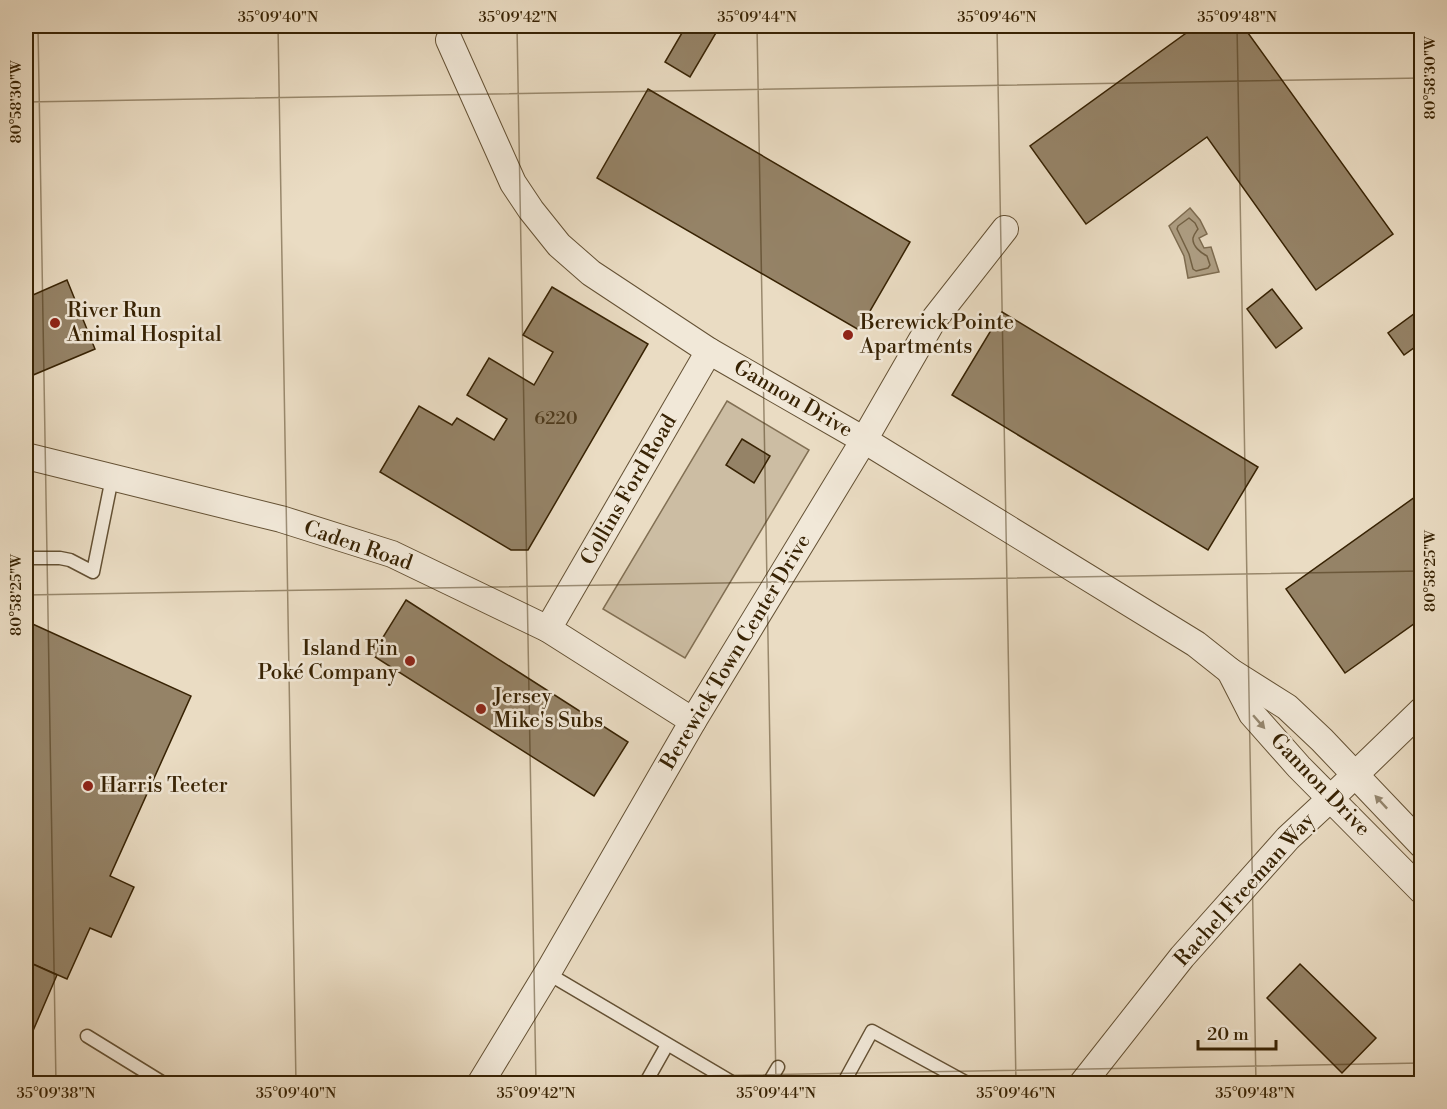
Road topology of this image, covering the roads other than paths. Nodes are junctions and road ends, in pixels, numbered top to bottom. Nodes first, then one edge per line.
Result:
1 (449, 40) dead end
2 (1005, 229) dead end
3 (709, 351) junction
4 (864, 440) junction
5 (26, 456) edge
6 (112, 478) junction
7 (26, 558) edge
8 (548, 630) junction
9 (1230, 671) junction
10 (1422, 710) edge
11 (693, 721) junction
12 (1355, 775) junction
13 (1330, 799) junction
14 (1422, 845) edge
15 (1422, 891) edge
16 (547, 974) junction
17 (87, 1036) dead end
18 (667, 1045) junction
19 (778, 1067) dead end
20 (165, 1083) edge
21 (480, 1083) edge
22 (645, 1083) edge
23 (735, 1083) edge
24 (768, 1083) edge
25 (843, 1083) edge
26 (969, 1083) edge
27 (1082, 1083) edge

1 - 3 street, Gannon Drive
2 - 4 street, Berewick Town Center Drive
3 - 4 street, Gannon Drive
3 - 8 street, Collins Ford Road
4 - 9 street, Gannon Drive
4 - 11 street, Berewick Town Center Drive
5 - 6 street, Caden Road
6 - 7 lane
6 - 8 street, Caden Road
8 - 11 street, Caden Road
9 - 12 street, Gannon Drive
9 -> 13 street, Gannon Drive
10 - 12 street, Rachel Freeman Way
11 - 16 street, Berewick Town Center Drive
12 - 13 street, Rachel Freeman Way
14 -> 12 street, Gannon Drive
13 - 15 street, Gannon Drive
13 - 27 street, Rachel Freeman Way
16 - 18 lane
16 - 21 street, Berewick Town Center Drive
17 - 20 lane
18 - 22 lane
18 - 23 lane
19 - 24 lane
25 - 26 lane

